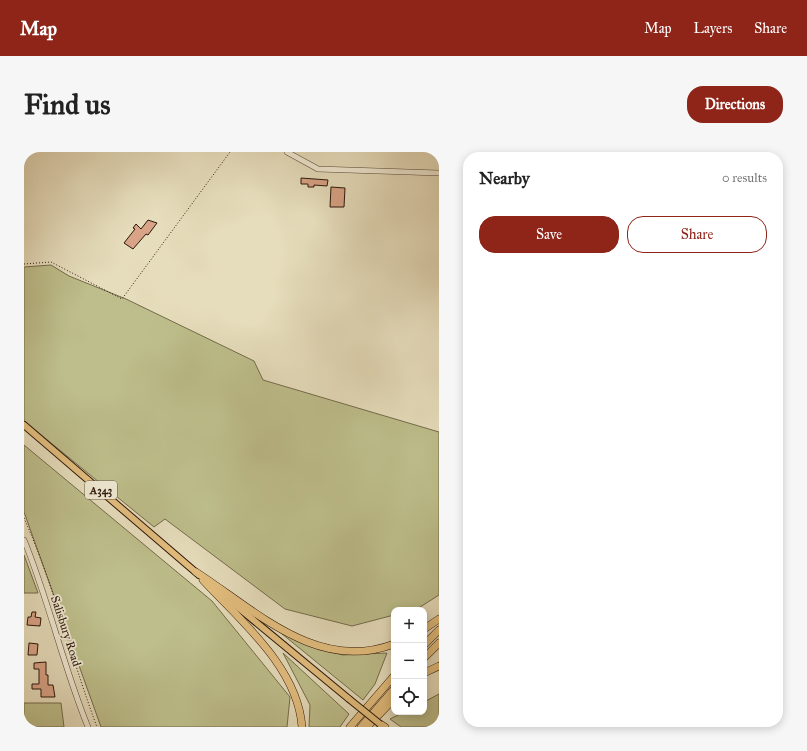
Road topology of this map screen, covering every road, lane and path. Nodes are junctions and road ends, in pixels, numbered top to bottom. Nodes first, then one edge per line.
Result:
1 (230, 152) edge
2 (287, 152) edge
3 (439, 173) edge
4 (24, 264) edge
5 (24, 425) edge
6 (24, 518) edge
7 (24, 540) edge
8 (196, 572) junction
9 (439, 619) edge
10 (427, 627) edge
11 (439, 630) edge
12 (426, 643) edge
13 (439, 643) edge
14 (391, 645) edge
15 (427, 655) edge
16 (439, 666) edge
17 (427, 672) edge
18 (391, 679) edge
19 (391, 692) edge
20 (391, 702) edge
21 (382, 726) edge
22 (88, 727) edge
23 (98, 727) edge
24 (302, 727) edge
25 (350, 727) edge
26 (361, 727) edge
27 (367, 727) edge

1 - 4 path
2 - 3 street
5 - 8 main road, A343
6 - 23 path
7 - 22 street, Salisbury Road
8 - 14 highway
8 - 21 main road, A343, bridge
8 - 24 highway
9 - 10 highway
11 - 12 highway
13 - 15 highway
16 - 17 highway
18 - 25 highway
19 - 26 highway
20 - 27 highway

